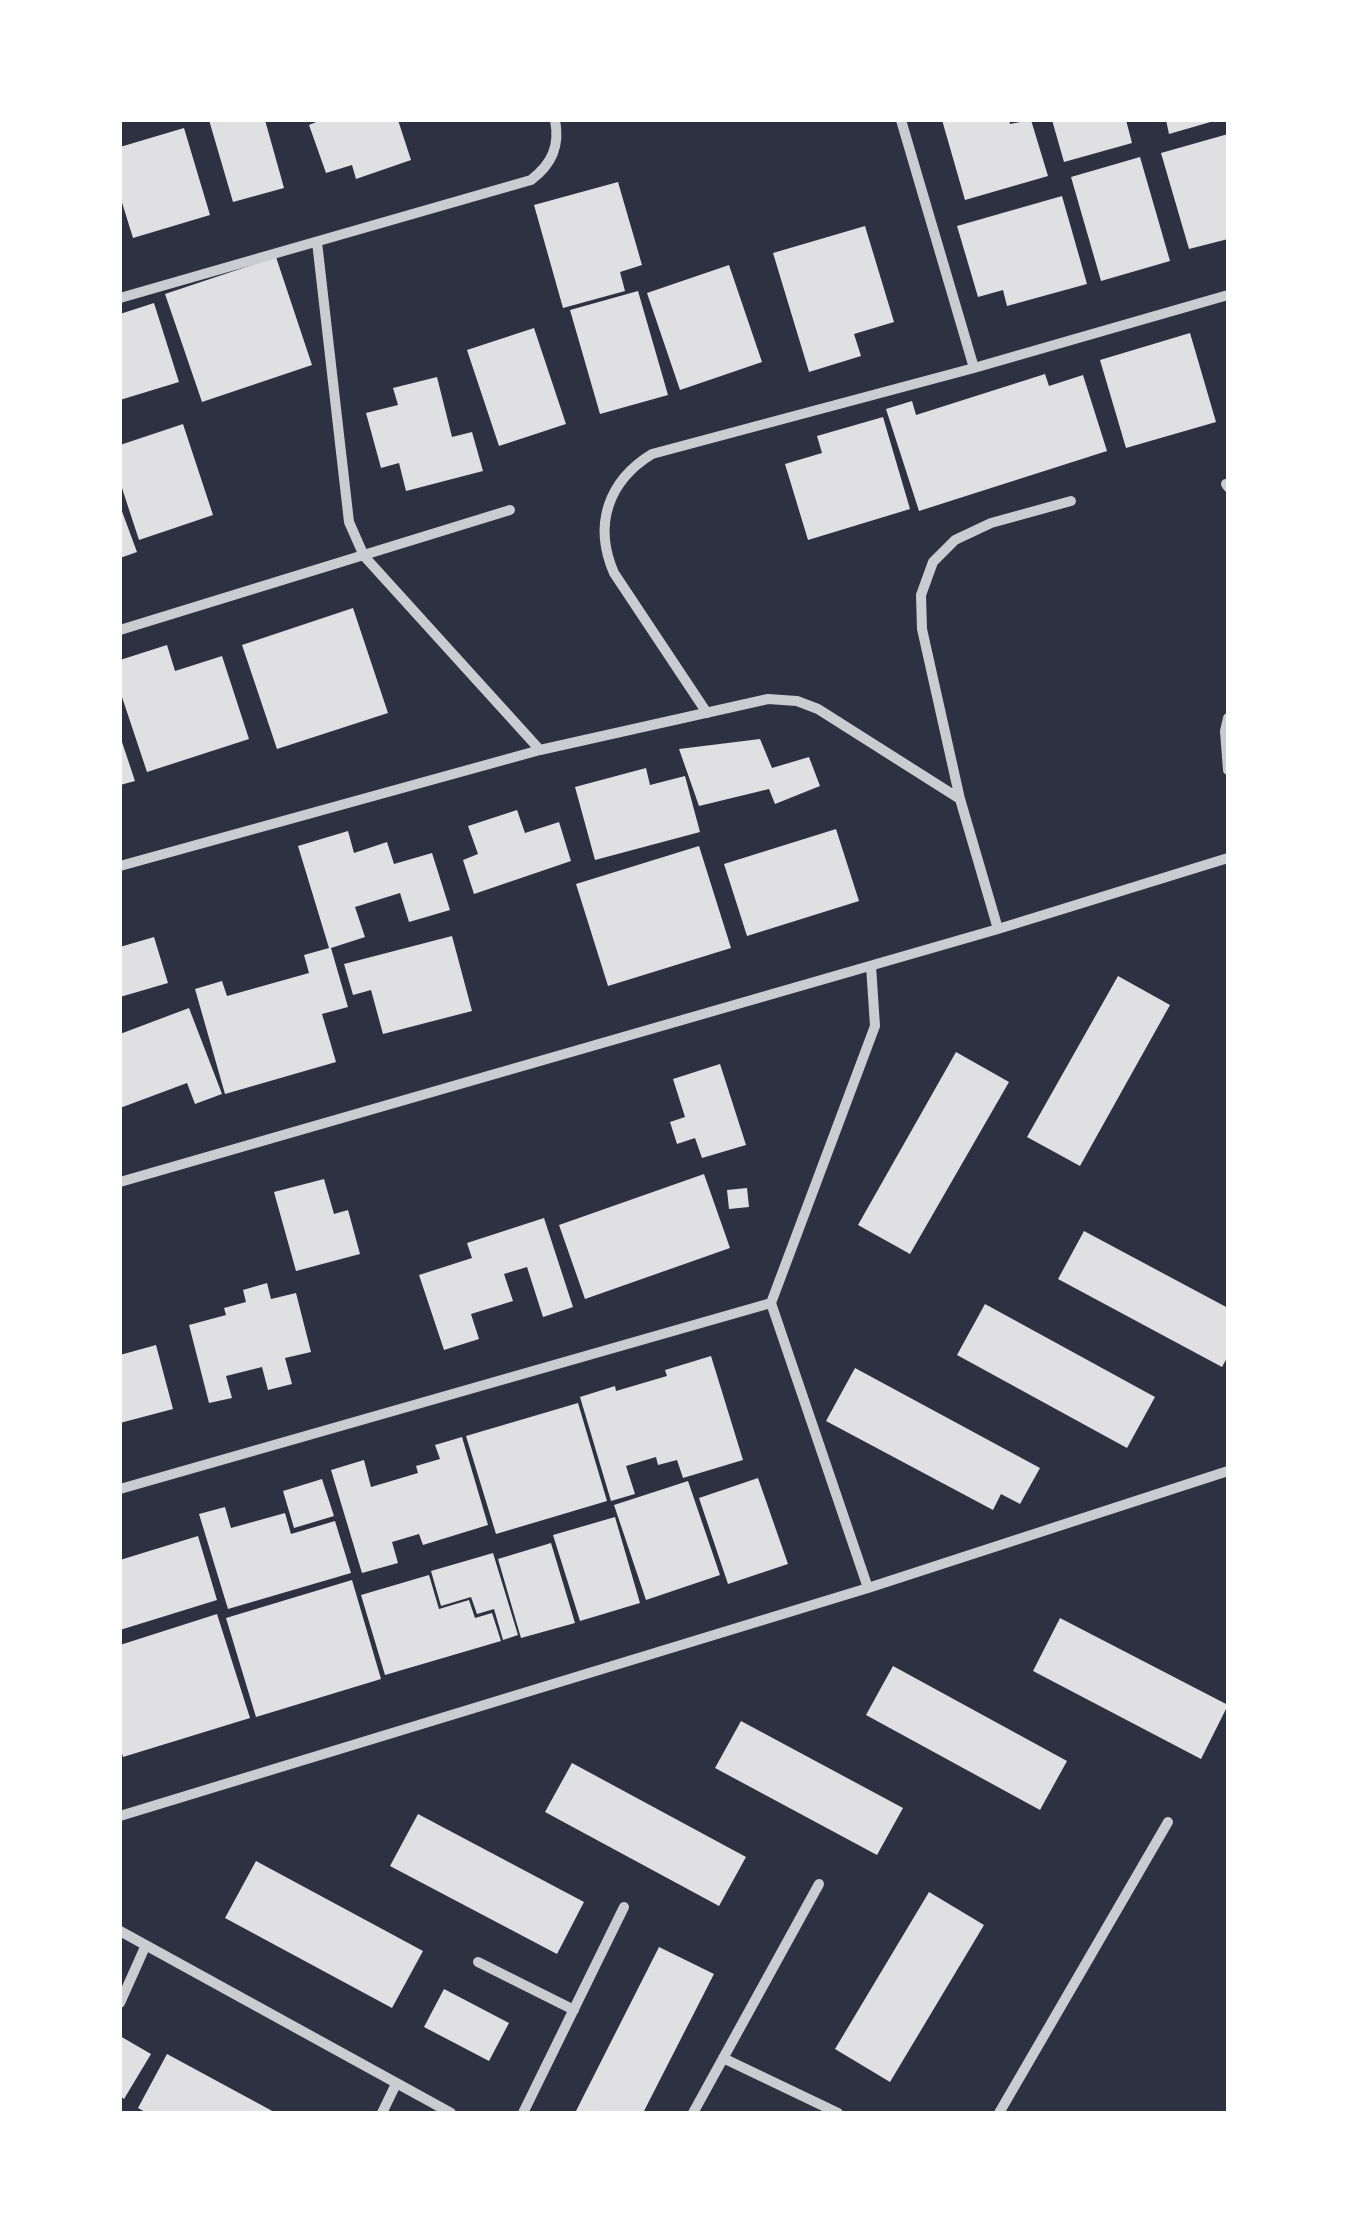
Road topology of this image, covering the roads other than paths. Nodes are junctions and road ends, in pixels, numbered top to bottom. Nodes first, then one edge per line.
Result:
1 (555, 120) edge
2 (900, 120) edge
3 (317, 242) junction
4 (1228, 295) edge
5 (120, 298) edge
6 (974, 368) junction
7 (1070, 501) dead end
8 (510, 510) dead end
9 (364, 556) junction
10 (120, 630) edge
11 (707, 713) junction
12 (1228, 718) edge
13 (540, 750) junction
14 (1228, 770) edge
15 (960, 799) junction
16 (1228, 858) edge
17 (120, 866) edge
18 (998, 929) junction
19 (871, 966) junction
20 (120, 1182) edge
21 (771, 1302) junction
22 (1228, 1471) edge
23 (120, 1489) edge
24 (868, 1588) junction
25 (120, 1816) edge
26 (1168, 1822) dead end
27 (819, 1884) dead end
28 (624, 1907) dead end
29 (120, 1932) edge
30 (145, 1947) junction
31 (478, 1962) dead end
32 (120, 2004) edge
33 (574, 2010) junction
34 (724, 2058) junction
35 (396, 2084) junction
36 (382, 2113) edge
37 (451, 2113) edge
38 (523, 2113) edge
39 (693, 2113) edge
40 (838, 2113) edge
41 (999, 2113) edge

1 - 3 street
2 - 6 street
3 - 5 street
3 - 9 street
4 - 6 street
6 - 11 street
7 - 15 street
8 - 9 street
9 - 10 street
9 - 13 street
11 - 13 street
11 - 15 street
12 - 14 street
13 - 17 street
15 - 18 street
16 - 18 street
18 - 19 street
19 - 20 street
19 - 21 street
21 - 23 street
21 - 24 street
22 - 24 street
24 - 25 street
26 - 41 street
27 - 34 street
28 - 33 street
29 - 30 street
30 - 32 street
30 - 35 street
31 - 33 street
33 - 38 street
34 - 39 street
34 - 40 street
35 - 36 street
35 - 37 street

